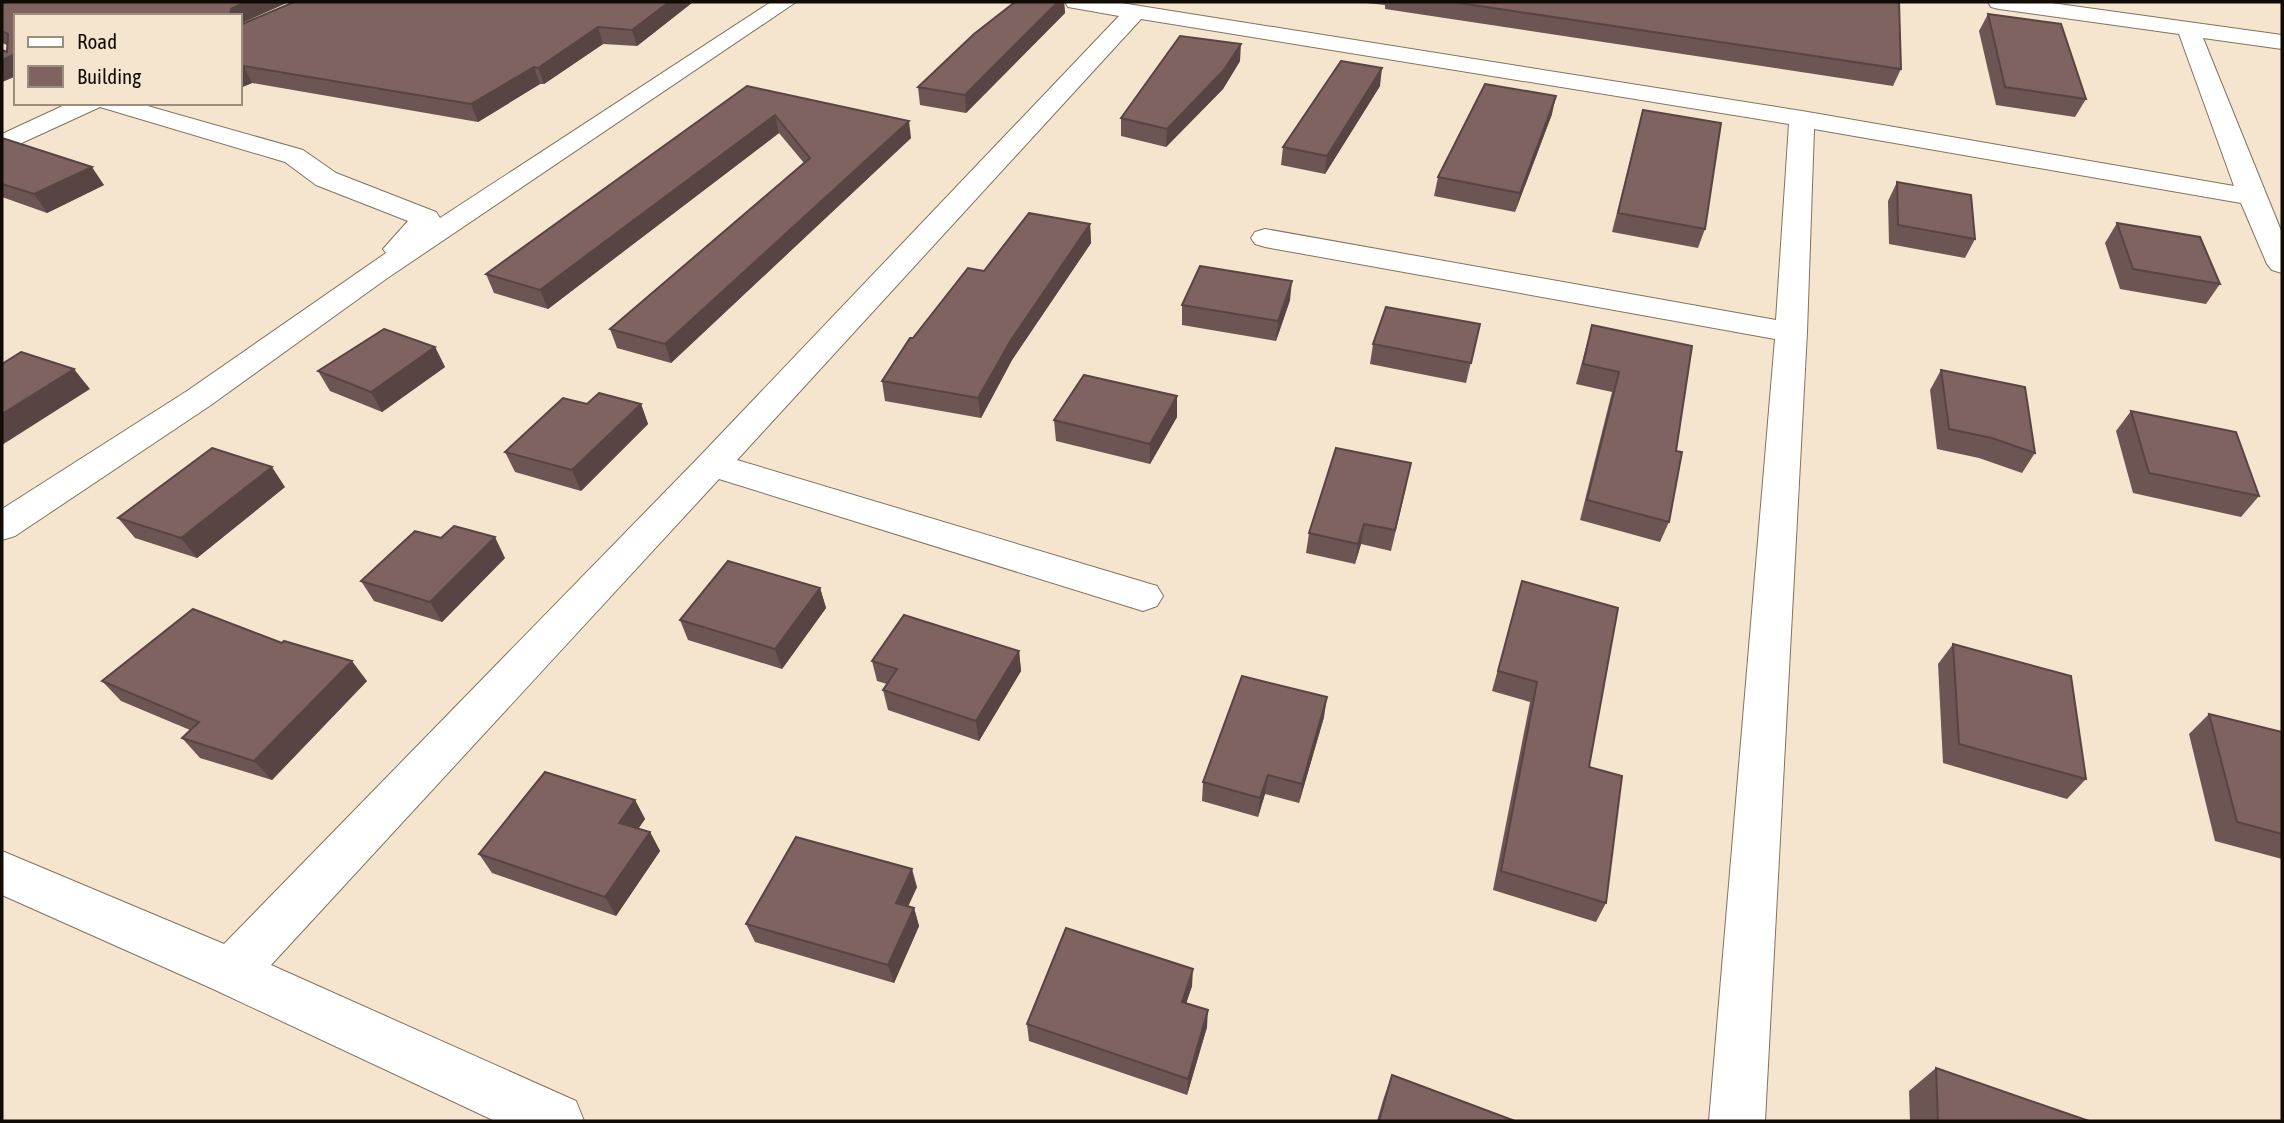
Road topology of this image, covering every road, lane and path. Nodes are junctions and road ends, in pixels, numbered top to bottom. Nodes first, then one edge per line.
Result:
1 (785, 2) edge
2 (1076, 2) edge
3 (1999, 2) edge
4 (1135, 12) junction
5 (2188, 29) junction
6 (2282, 42) edge
7 (86, 105) edge
8 (116, 105) edge
9 (1802, 119) junction
10 (2, 144) edge
11 (2252, 197) junction
12 (1265, 238) dead end
13 (2282, 264) edge
14 (375, 273) junction
15 (1791, 332) junction
16 (712, 465) junction
17 (2, 527) edge
18 (1143, 596) dead end
19 (2, 872) edge
20 (231, 972) junction
21 (556, 1121) edge
22 (1737, 1121) edge

1 - 14 street
2 - 4 street
3 - 5 street
4 - 9 street
4 - 16 street
5 - 6 street
5 - 11 street
7 - 10 street
8 - 14 street
9 - 11 street
9 - 15 street
11 - 13 street
12 - 15 street
14 - 17 street
15 - 22 street
16 - 18 street
16 - 20 street
19 - 20 street
20 - 21 street

